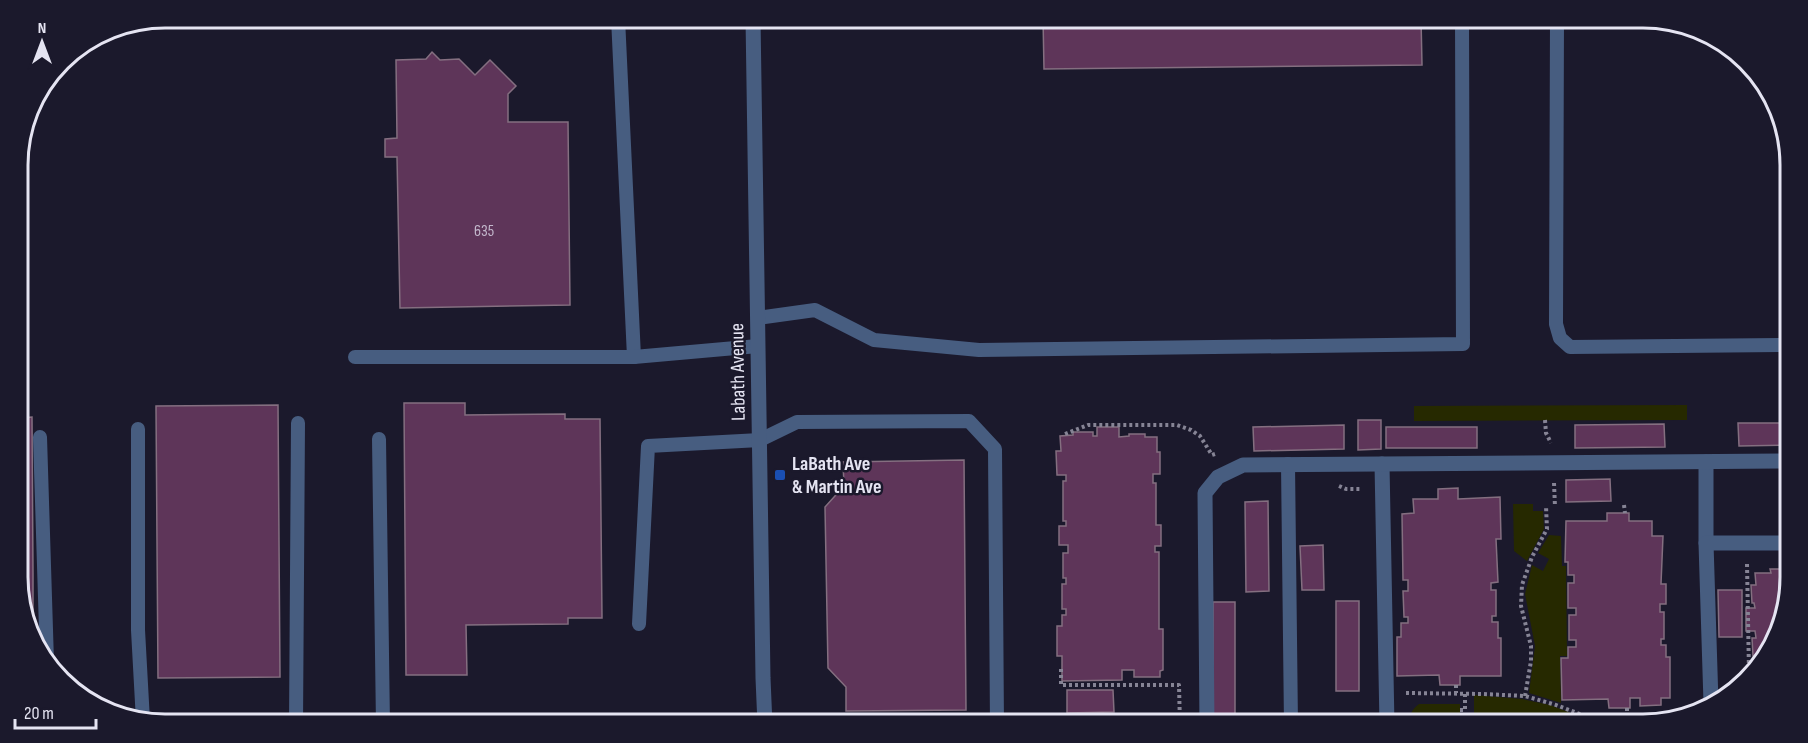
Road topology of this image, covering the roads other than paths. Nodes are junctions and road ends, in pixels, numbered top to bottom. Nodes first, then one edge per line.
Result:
1 (1462, 28) edge
2 (1557, 28) edge
3 (619, 29) edge
4 (753, 29) edge
5 (758, 318) junction
6 (1780, 345) edge
7 (759, 346) junction
8 (356, 357) dead end
9 (634, 357) junction
10 (298, 423) dead end
11 (138, 429) dead end
12 (40, 437) dead end
13 (379, 439) dead end
14 (760, 440) junction
15 (1780, 461) edge
16 (1706, 462) junction
17 (1288, 464) junction
18 (1382, 464) junction
19 (1706, 543) junction
20 (1780, 543) edge
21 (639, 624) dead end
22 (46, 644) edge
23 (1711, 696) edge
24 (143, 712) edge
25 (296, 714) edge
26 (383, 714) edge
27 (765, 714) edge
28 (997, 714) edge
29 (1207, 714) edge
30 (1291, 714) edge
31 (1387, 714) edge

1 - 5 lane
2 - 6 lane
3 - 9 lane
4 - 5 street, Labath Avenue
5 - 7 street, Labath Avenue
7 - 9 lane
7 - 14 street, Labath Avenue
8 - 9 lane
10 - 25 lane
11 - 24 lane
12 - 22 lane
13 - 26 lane
14 - 21 lane
14 - 27 street, Labath Avenue
14 - 28 lane
15 - 16 street
16 - 18 street
16 - 19 street
17 - 18 street
17 - 29 street
17 - 30 lane
18 - 31 street
19 - 20 street
19 - 23 street

